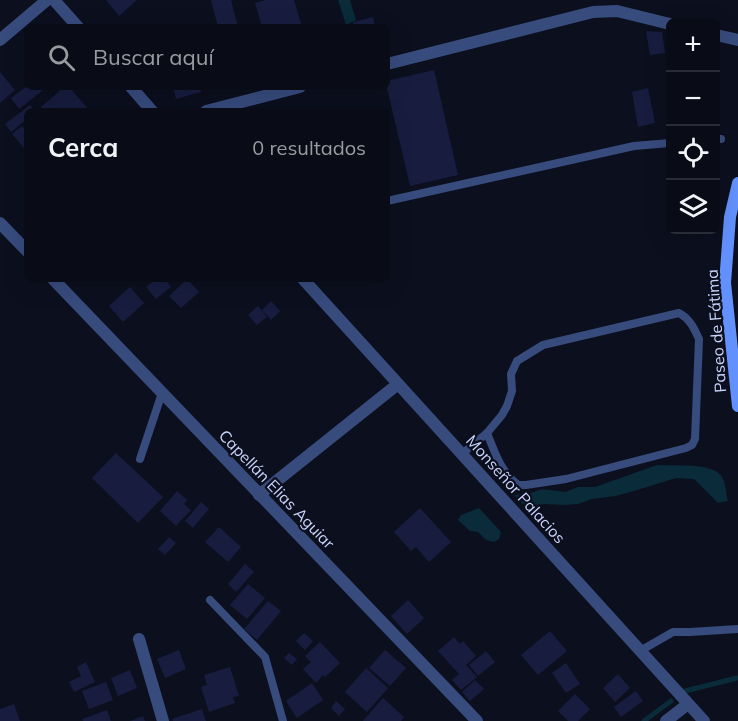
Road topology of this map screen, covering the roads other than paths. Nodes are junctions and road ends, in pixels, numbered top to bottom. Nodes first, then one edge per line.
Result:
1 (47, 0) edge
2 (54, 0) edge
3 (666, 23) edge
4 (75, 24) edge
5 (720, 36) edge
6 (0, 40) edge
7 (738, 40) edge
8 (390, 63) edge
9 (134, 90) edge
10 (288, 90) edge
11 (149, 108) edge
12 (218, 108) edge
13 (666, 143) edge
14 (738, 183) edge
15 (390, 200) edge
16 (0, 223) edge
17 (733, 244) edge
18 (24, 248) edge
19 (56, 282) edge
20 (306, 282) edge
21 (398, 384) junction
22 (162, 393) junction
23 (738, 406) edge
24 (487, 434) junction
25 (462, 454) junction
26 (140, 459) dead end
27 (259, 495) junction
28 (210, 600) dead end
29 (738, 629) edge
30 (139, 639) dead end
31 (640, 651) junction
32 (688, 704) junction
33 (163, 721) edge
34 (283, 721) edge
35 (477, 721) edge
36 (666, 721) edge
37 (704, 721) edge

1 - 6 street
2 - 4 street
3 - 8 street
5 - 7 street
9 - 11 street
10 - 12 street
13 - 15 lane
14 - 17 street, Paseo de Fátima
16 - 18 street
17 - 23 street, Paseo de Fátima
19 - 22 street, Capellán Elias Aguiar
20 - 21 street, Monseñor Palacios
21 - 25 street, Monseñor Palacios
21 - 27 street
22 - 26 lane
22 - 27 street, Capellán Elias Aguiar
24 - 24 lane
24 - 25 lane
25 - 31 street, Monseñor Palacios
27 - 35 street, Capellán Elias Aguiar
28 - 34 lane
29 - 31 lane
30 - 33 street
31 - 32 street, Monseñor Palacios
32 - 36 street
32 - 37 street, Monseñor Palacios

